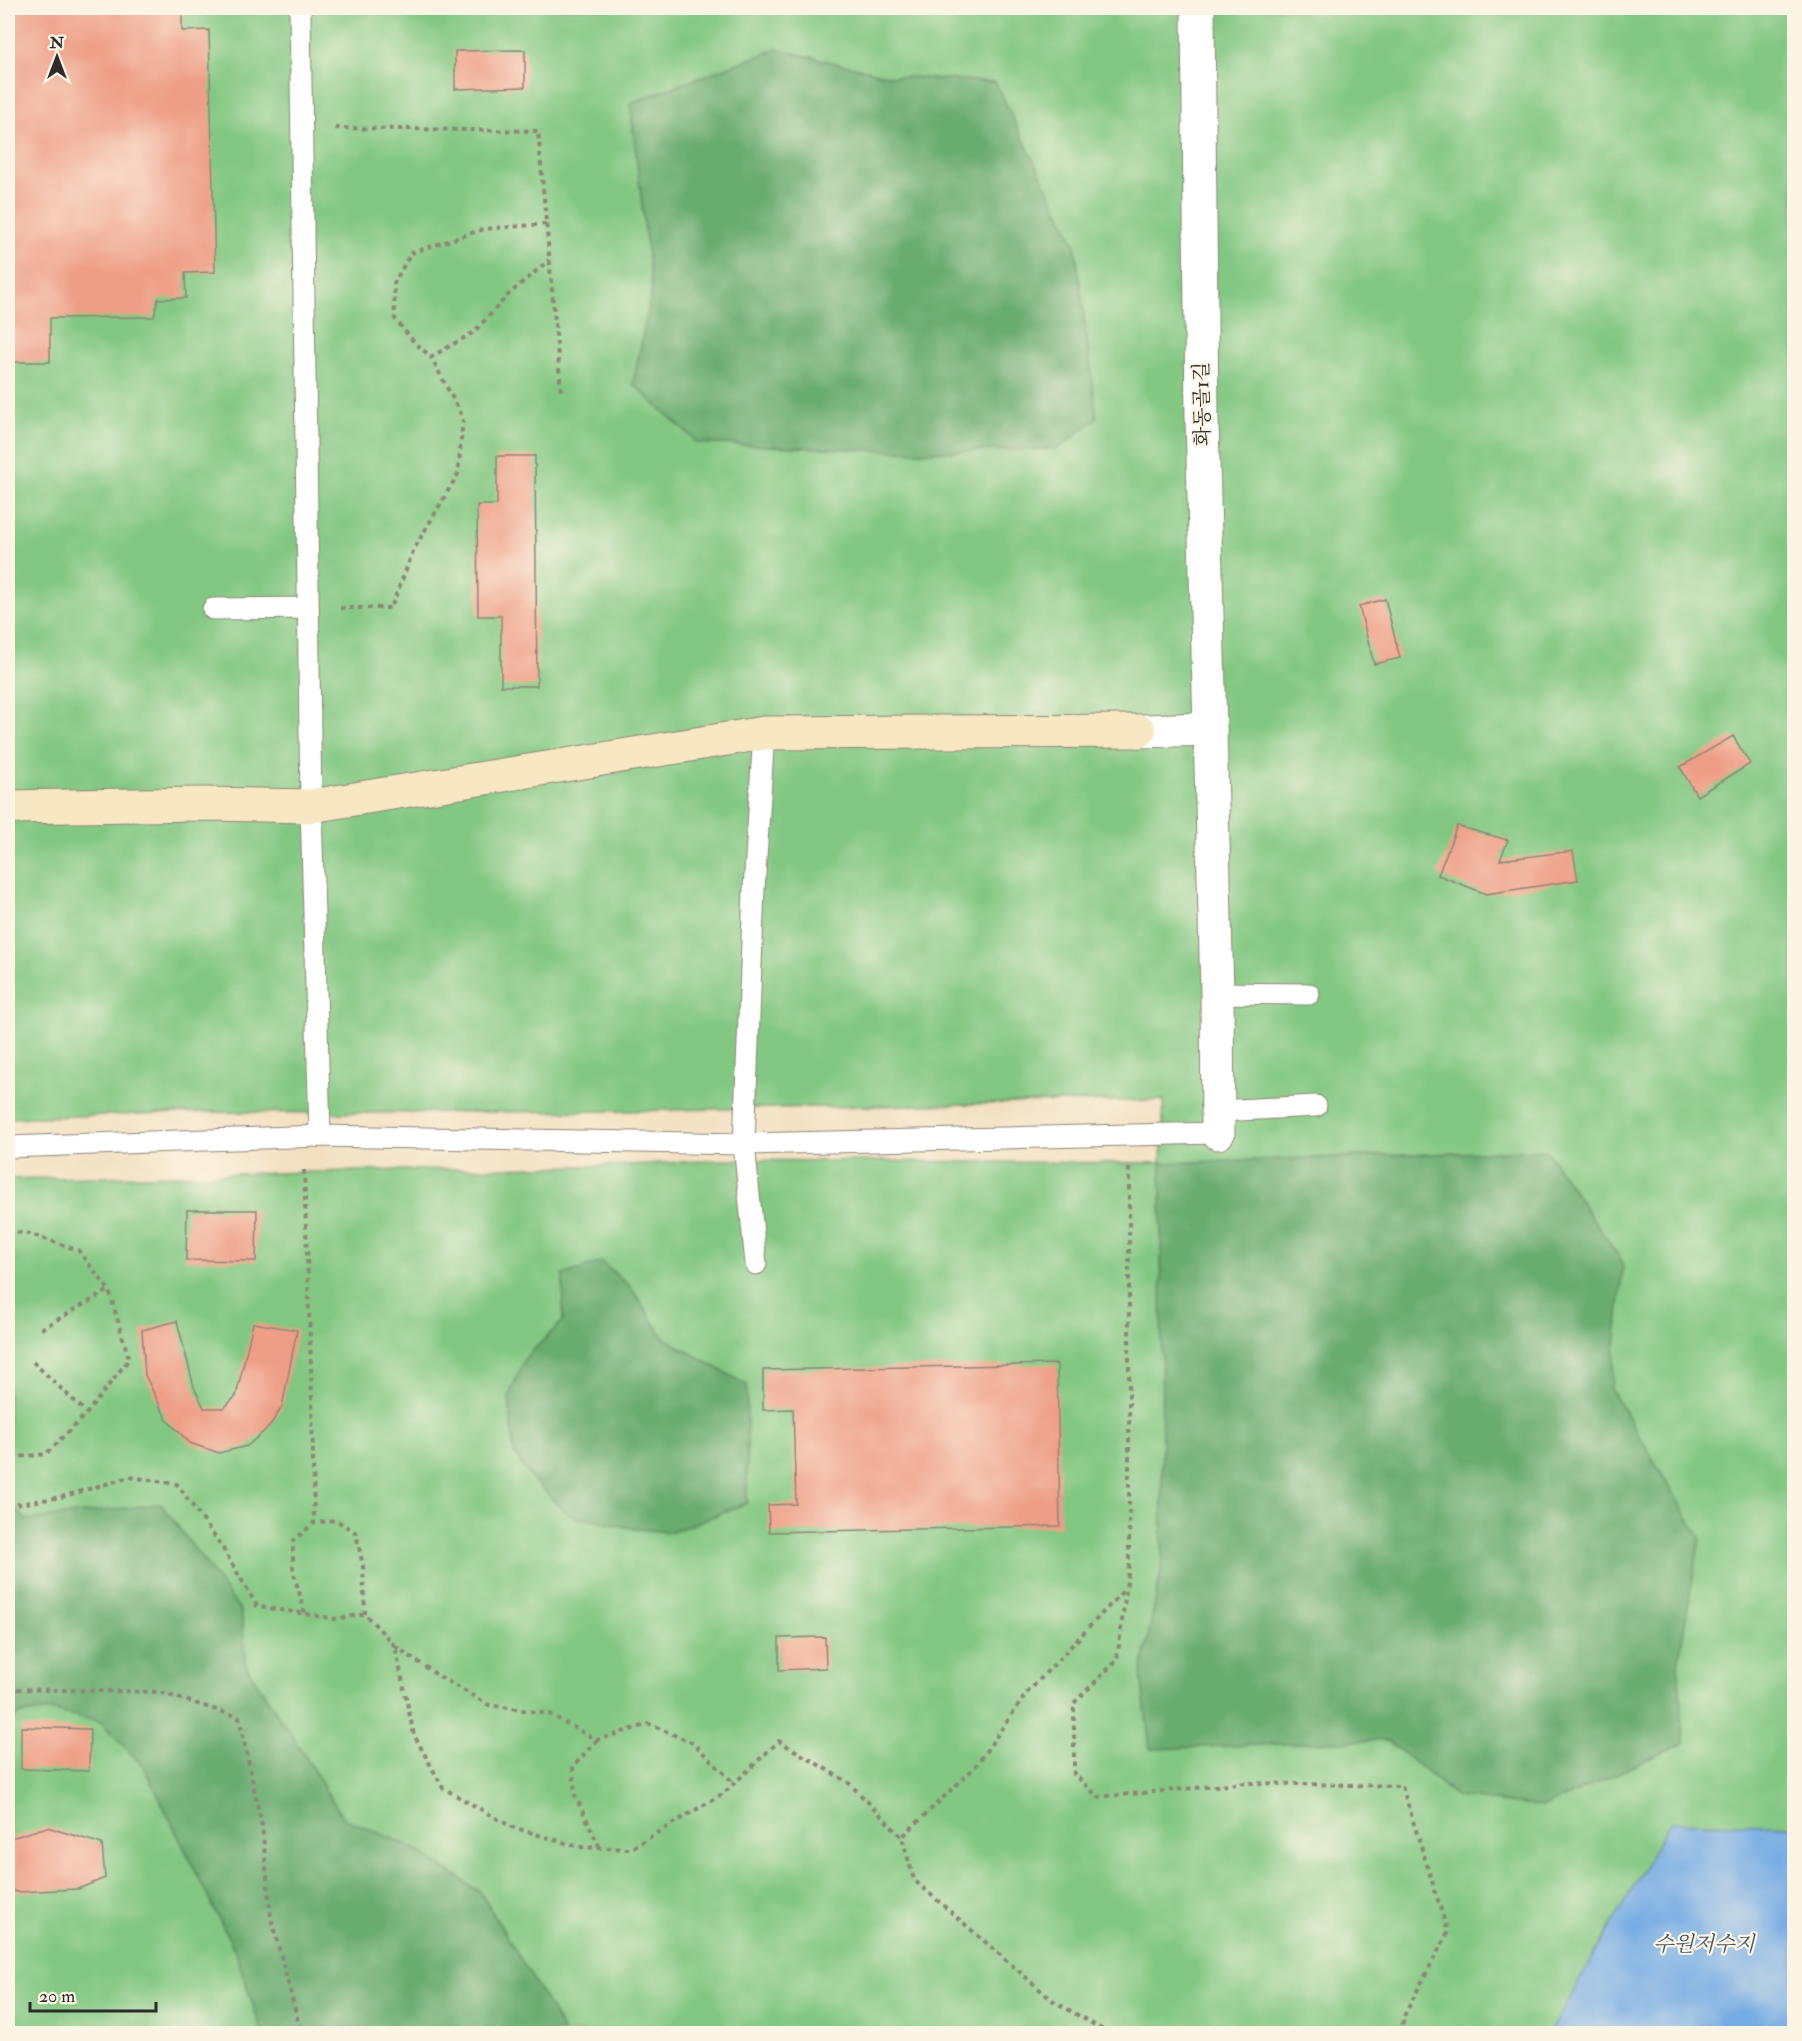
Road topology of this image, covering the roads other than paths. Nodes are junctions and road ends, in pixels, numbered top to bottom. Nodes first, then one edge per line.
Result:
1 (300, 8) edge
2 (1198, 8) edge
3 (308, 608) junction
4 (213, 609) dead end
5 (1210, 729) junction
6 (764, 734) junction
7 (8, 807) edge
8 (311, 807) junction
9 (1217, 993) junction
10 (1309, 994) dead end
11 (1316, 1106) dead end
12 (1218, 1122) junction
13 (312, 1136) junction
14 (744, 1144) junction
15 (8, 1147) edge
16 (756, 1264) dead end

1 - 3 lane
2 - 5 street, 화동골1길
3 - 4 lane
3 - 8 lane
5 - 6 street
5 - 9 street, 화동골1길
6 - 8 street
6 - 14 lane
7 - 8 street
8 - 13 lane
9 - 10 lane
9 - 12 street, 화동골1길
11 - 12 lane
12 - 14 lane
13 - 14 lane
13 - 15 lane
14 - 16 lane

